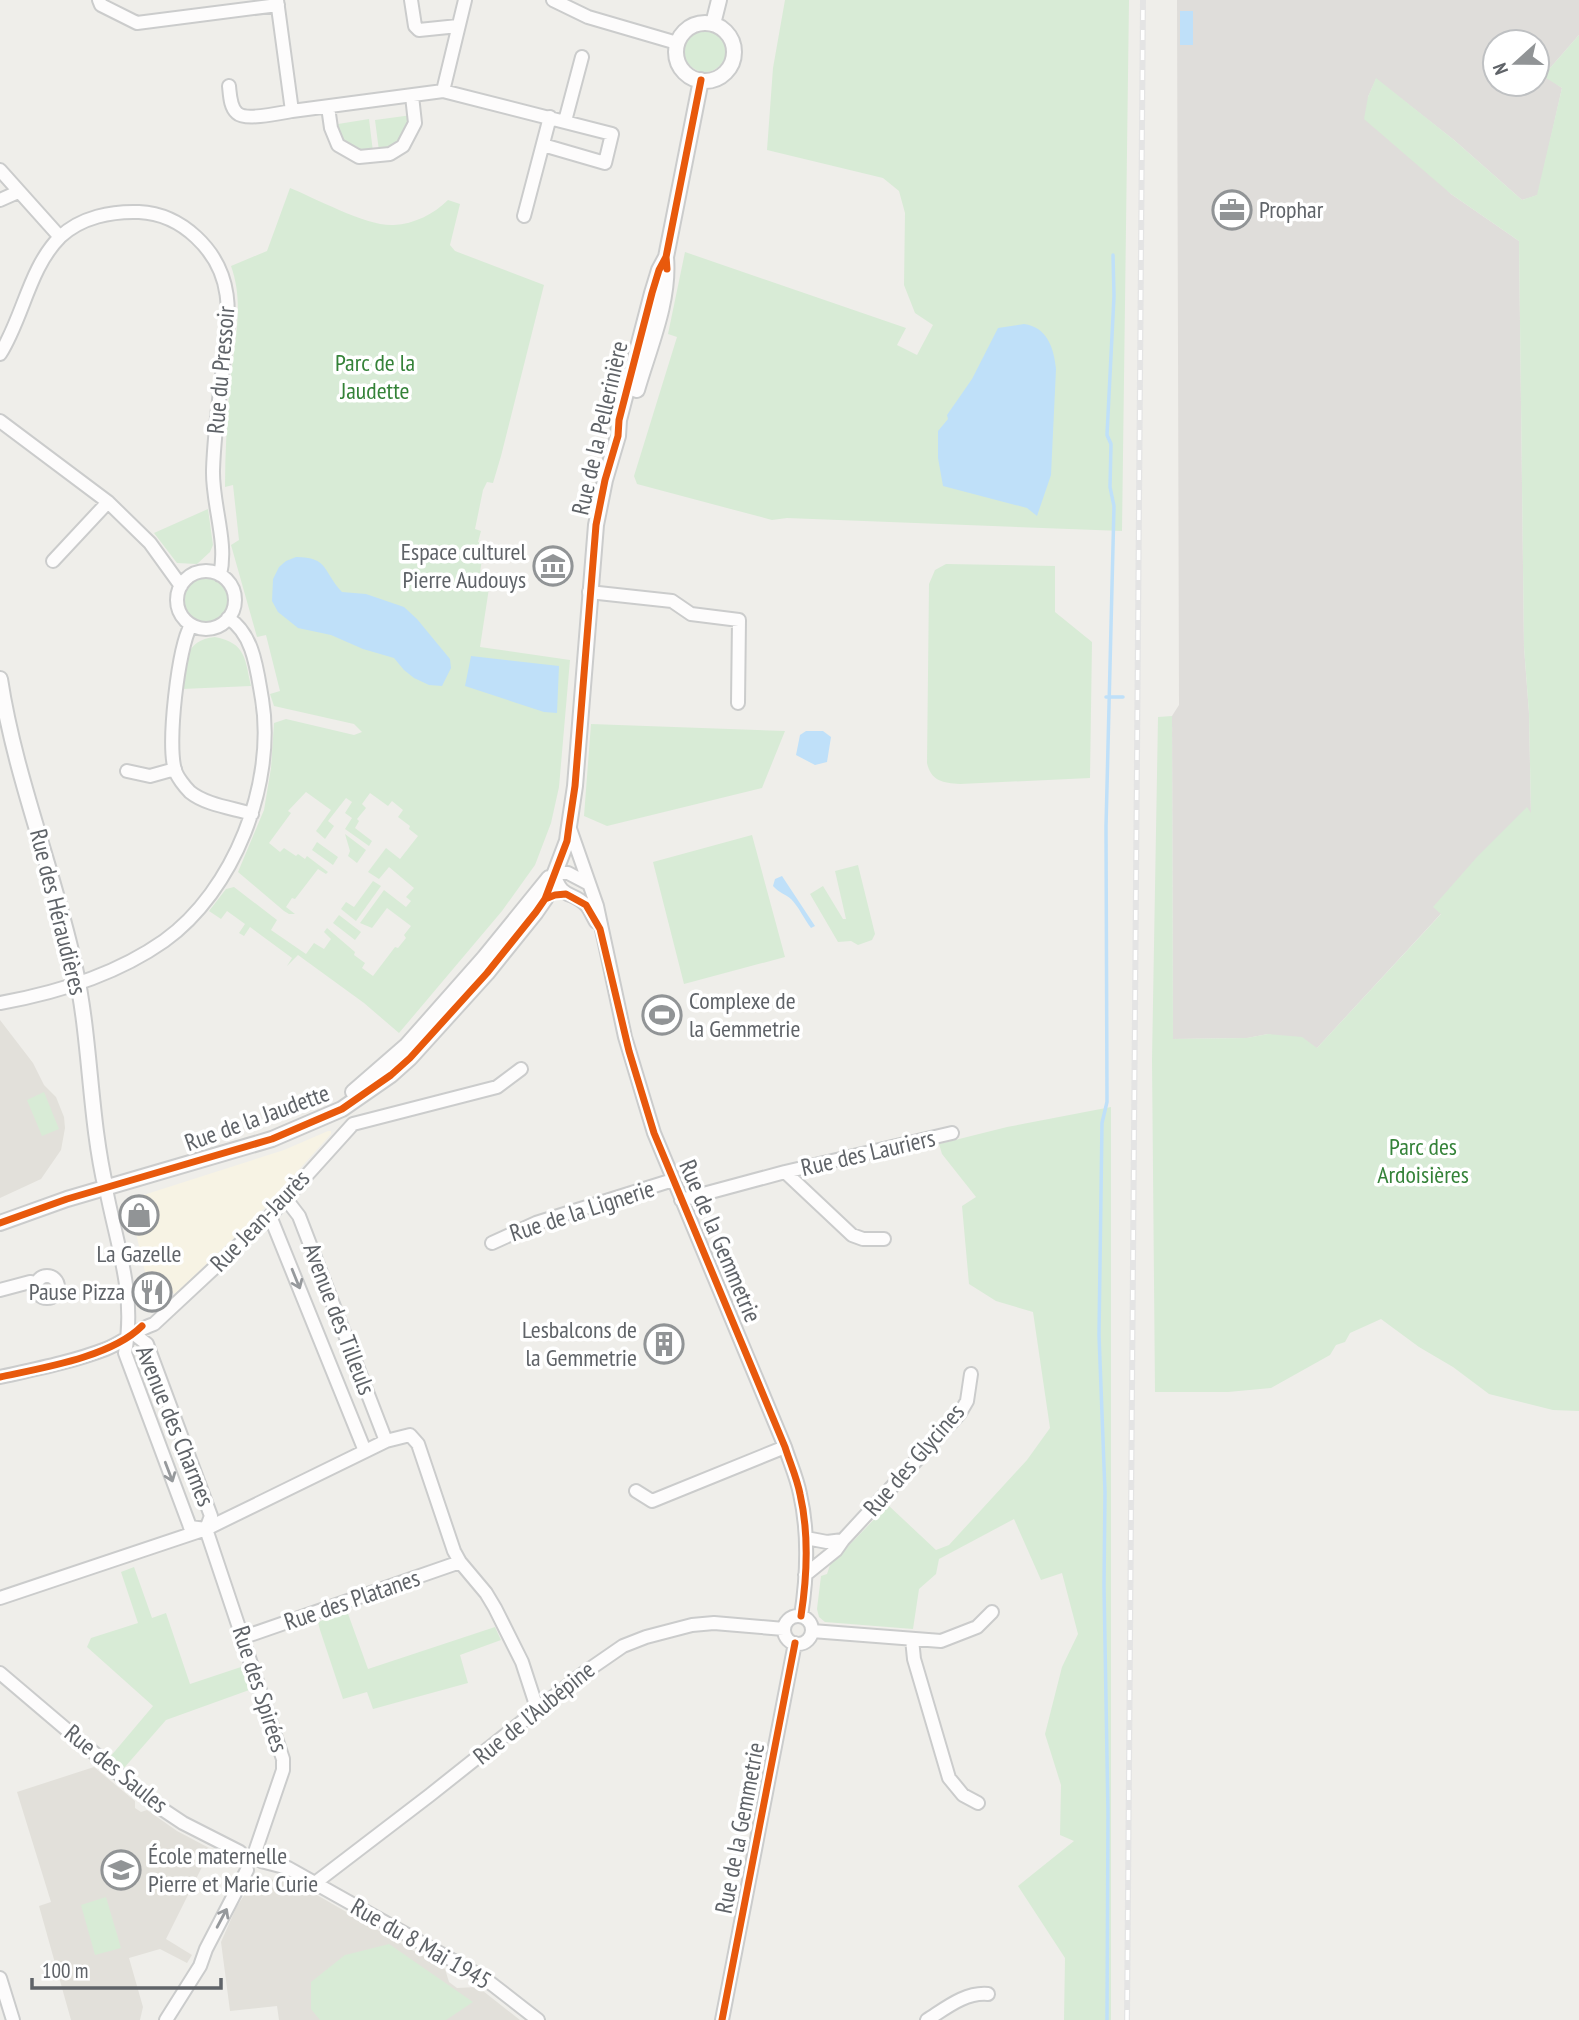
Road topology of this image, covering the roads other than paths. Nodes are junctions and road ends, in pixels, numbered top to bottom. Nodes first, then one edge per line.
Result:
1 (99, 0) edge
2 (411, 0) edge
3 (466, 0) edge
4 (554, 0) edge
5 (719, 0) edge
6 (278, 3) edge
7 (713, 24) junction
8 (458, 26) junction
9 (677, 43) junction
10 (582, 57) dead end
11 (701, 80) junction
12 (229, 86) dead end
13 (443, 91) junction
14 (412, 96) junction
15 (328, 107) junction
16 (292, 111) junction
17 (550, 117) junction
18 (565, 121) junction
19 (542, 145) junction
20 (0, 170) edge
21 (18, 192) junction
22 (0, 200) edge
23 (524, 216) dead end
24 (60, 237) junction
25 (0, 354) edge
26 (0, 421) edge
27 (108, 502) junction
28 (53, 561) dead end
29 (220, 575) junction
30 (181, 586) junction
31 (589, 592) junction
32 (228, 618) junction
33 (191, 625) junction
34 (0, 679) edge
35 (738, 703) dead end
36 (174, 769) junction
37 (127, 771) dead end
38 (252, 814) junction
39 (569, 826) junction
40 (554, 873) junction
41 (589, 884) junction
42 (566, 894) junction
43 (545, 899) junction
44 (600, 929) junction
45 (77, 982) junction
46 (0, 1003) edge
47 (521, 1069) dead end
48 (316, 1121) junction
49 (952, 1133) dead end
50 (785, 1172) junction
51 (673, 1180) junction
52 (106, 1189) junction
53 (286, 1199) junction
54 (681, 1200) junction
55 (270, 1216) junction
56 (0, 1223) edge
57 (884, 1239) dead end
58 (492, 1242) dead end
59 (36, 1283) dead end
60 (128, 1286) junction
61 (0, 1290) edge
62 (135, 1333) junction
63 (971, 1374) dead end
64 (0, 1377) edge
65 (386, 1441) junction
66 (785, 1447) junction
67 (365, 1451) junction
68 (636, 1491) dead end
69 (206, 1529) junction
70 (806, 1538) junction
71 (843, 1540) junction
72 (460, 1562) junction
73 (805, 1574) junction
74 (0, 1598) edge
75 (992, 1612) dead end
76 (801, 1616) junction
77 (784, 1629) junction
78 (812, 1631) junction
79 (244, 1637) junction
80 (912, 1639) junction
81 (795, 1643) junction
82 (0, 1673) edge
83 (538, 1711) junction
84 (978, 1803) dead end
85 (240, 1852) junction
86 (258, 1855) junction
87 (247, 1870) junction
88 (315, 1883) junction
89 (0, 1978) edge
90 (988, 1994) dead end
91 (13, 2020) edge
92 (166, 2020) edge
93 (538, 2020) edge
94 (722, 2020) edge
95 (927, 2020) edge

1 - 6 street
2 - 8 street
3 - 8 street
4 - 9 street
5 - 7 street
6 - 16 street
7 - 9 street
7 - 11 street
8 - 13 street
9 - 11 street
10 - 18 street
11 - 31 street, Rue de la Pellerinière
12 - 16 street
13 - 14 street
13 - 17 street
14 - 15 street
14 - 15 street
15 - 16 street
17 - 18 street
17 - 19 street
18 - 19 street
19 - 23 street
20 - 21 street
21 - 22 street
21 - 24 street
24 - 25 street, Rue du Pressoir
24 - 29 street, Rue du Pressoir
26 - 27 street
27 - 28 street
27 - 30 street
29 - 30 street
29 - 32 street
30 - 33 street
31 - 35 street
31 - 39 street, Rue de la Pellerinière
32 - 33 street
32 - 38 street
33 - 36 street
34 - 45 street, Rue des Héraudières
36 - 37 street
36 - 38 street
38 - 45 street
39 - 40 street, Rue de la Pellerinière
39 - 41 street, Rue de la Gemmetrie
40 - 41 street
40 - 42 street, Rue de la Gemmetrie
40 - 43 street, Rue de la Jaudette
40 - 48 street, Rue de la Jaudette
41 - 44 street, Rue de la Gemmetrie
42 - 43 street
42 - 44 street, Rue de la Gemmetrie
43 - 48 street, Rue de la Jaudette
44 - 51 street, Rue de la Gemmetrie
45 - 46 street
45 - 52 street, Rue des Héraudières
47 - 53 street, Rue Jean-Jaurès
48 - 52 street, Rue de la Jaudette
49 - 50 street, Rue des Lauriers
50 - 54 street, Rue des Lauriers
50 - 57 street, Rue des Lauriers
51 - 54 street, Rue de la Gemmetrie
51 - 58 street, Rue de la Lignerie
52 - 56 street, Rue de la Jaudette
52 - 60 street, Avenue des Charmes
53 - 55 street, Rue Jean-Jaurès
53 - 65 street, Avenue des Tilleuls
54 - 66 street, Rue de la Gemmetrie
55 - 62 street, Rue Jean-Jaurès
55 -> 67 street, Avenue des Tilleuls
59 - 61 street
60 - 62 street
60 - 62 street, Avenue des Charmes
62 - 64 street, Rue Jean-Jaurès
62 - 69 street, Avenue des Charmes
62 -> 69 street, Avenue des Charmes
63 - 71 street, Rue des Glycines
65 - 67 street
65 - 72 street
66 - 68 street
66 - 70 street, Rue de la Gemmetrie
67 - 69 street
69 - 74 street
69 - 79 street, Rue des Spirées
70 - 71 street
70 - 73 street, Rue de la Gemmetrie
71 - 73 street, Rue des Glycines
72 - 79 street, Rue des Platanes
72 - 83 street
73 - 76 street, Rue de la Gemmetrie
75 - 80 street
76 - 77 street
76 - 78 street
77 - 81 street
77 - 83 street, Rue de l’Aubépine
78 - 80 street
78 - 81 street
79 - 86 street, Rue des Spirées
80 - 84 street
81 - 94 street, Rue de la Gemmetrie
82 - 85 street, Rue des Saules
83 - 88 street, Rue de l’Aubépine
85 - 86 street
85 - 87 street
86 - 87 street
86 - 88 street, Rue du 8 Mai 1945
92 -> 87 street
88 - 93 street, Rue du 8 Mai 1945
89 - 91 street
90 - 95 street

